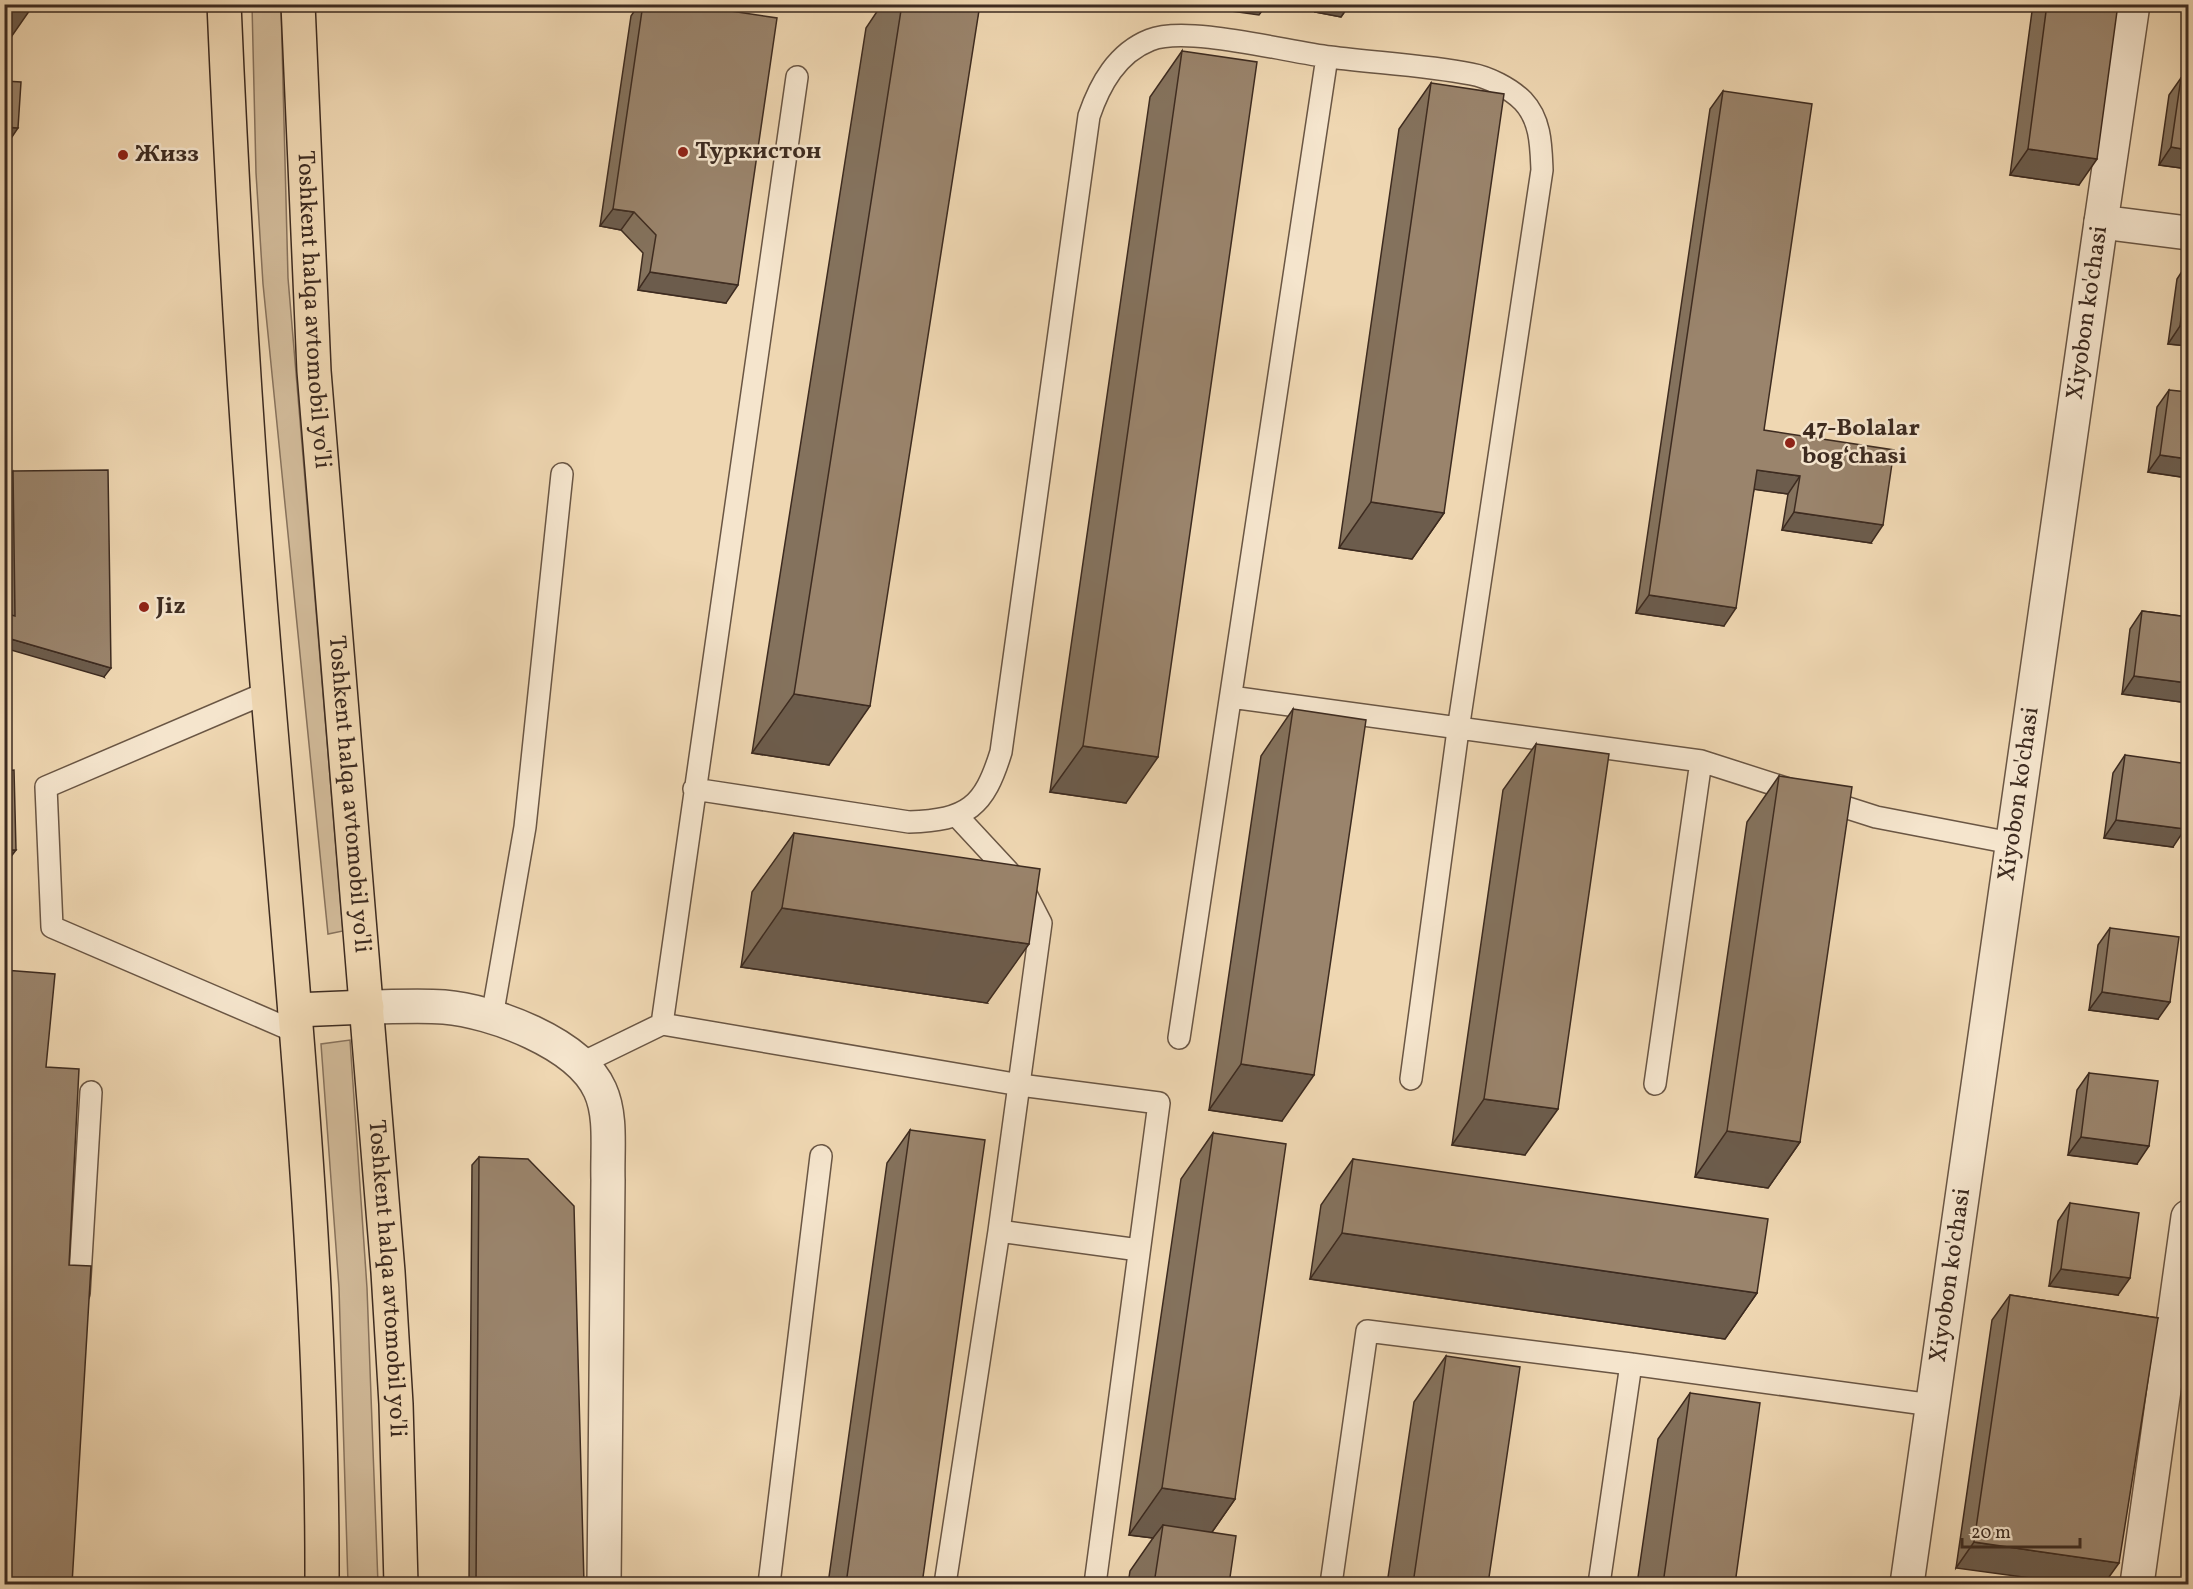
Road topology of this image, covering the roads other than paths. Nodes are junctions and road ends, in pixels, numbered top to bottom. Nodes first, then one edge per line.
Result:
1 (224, 4) edge
2 (298, 4) edge
3 (2133, 4) edge
4 (1327, 57) junction
5 (797, 77) dead end
6 (2101, 222) junction
7 (2188, 233) edge
8 (562, 474) dead end
9 (268, 692) junction
10 (1231, 697) junction
11 (1458, 730) junction
12 (1701, 761) junction
13 (694, 789) junction
14 (956, 815) junction
15 (2011, 843) junction
16 (367, 1008) junction
17 (492, 1017) junction
18 (295, 1021) junction
19 (662, 1024) junction
20 (1179, 1038) dead end
21 (582, 1063) junction
22 (1412, 1078) dead end
23 (1655, 1084) dead end
24 (1020, 1085) junction
25 (91, 1092) dead end
26 (820, 1156) dead end
27 (2188, 1217) edge
28 (999, 1230) junction
29 (1139, 1250) junction
30 (77, 1315) edge
31 (1632, 1364) junction
32 (1932, 1405) junction
33 (322, 1584) edge
34 (400, 1584) edge
35 (604, 1584) edge
36 (769, 1584) edge
37 (945, 1584) edge
38 (1095, 1584) edge
39 (1331, 1584) edge
40 (1599, 1584) edge
41 (1907, 1584) edge
42 (2137, 1584) edge

1 - 9 highway
2 - 16 highway, Toshkent halqa avtomobil yo'li
3 - 6 street, Xiyobon ko'chasi
4 - 10 lane
4 - 11 lane
4 - 14 lane
5 - 13 lane
6 - 7 street
6 - 15 street, Xiyobon ko'chasi
8 - 17 lane
9 - 18 highway
9 - 18 lane
10 - 11 lane
10 - 20 lane
11 - 12 lane
11 - 22 lane
12 - 15 lane
12 - 23 lane
13 - 14 lane
13 - 19 lane
14 - 24 lane
15 - 32 street, Xiyobon ko'chasi
16 - 17 street
16 - 18 highway
16 - 34 highway, Toshkent halqa avtomobil yo'li
17 - 21 street
18 - 33 highway
19 - 21 lane
19 - 24 lane
21 - 35 street
24 - 28 lane
24 - 29 lane
25 - 30 lane
26 - 36 lane
27 - 42 street
28 - 29 lane
28 - 37 lane
29 - 38 lane
31 - 32 lane
31 - 39 lane
31 - 40 lane
32 - 41 street, Xiyobon ko'chasi

